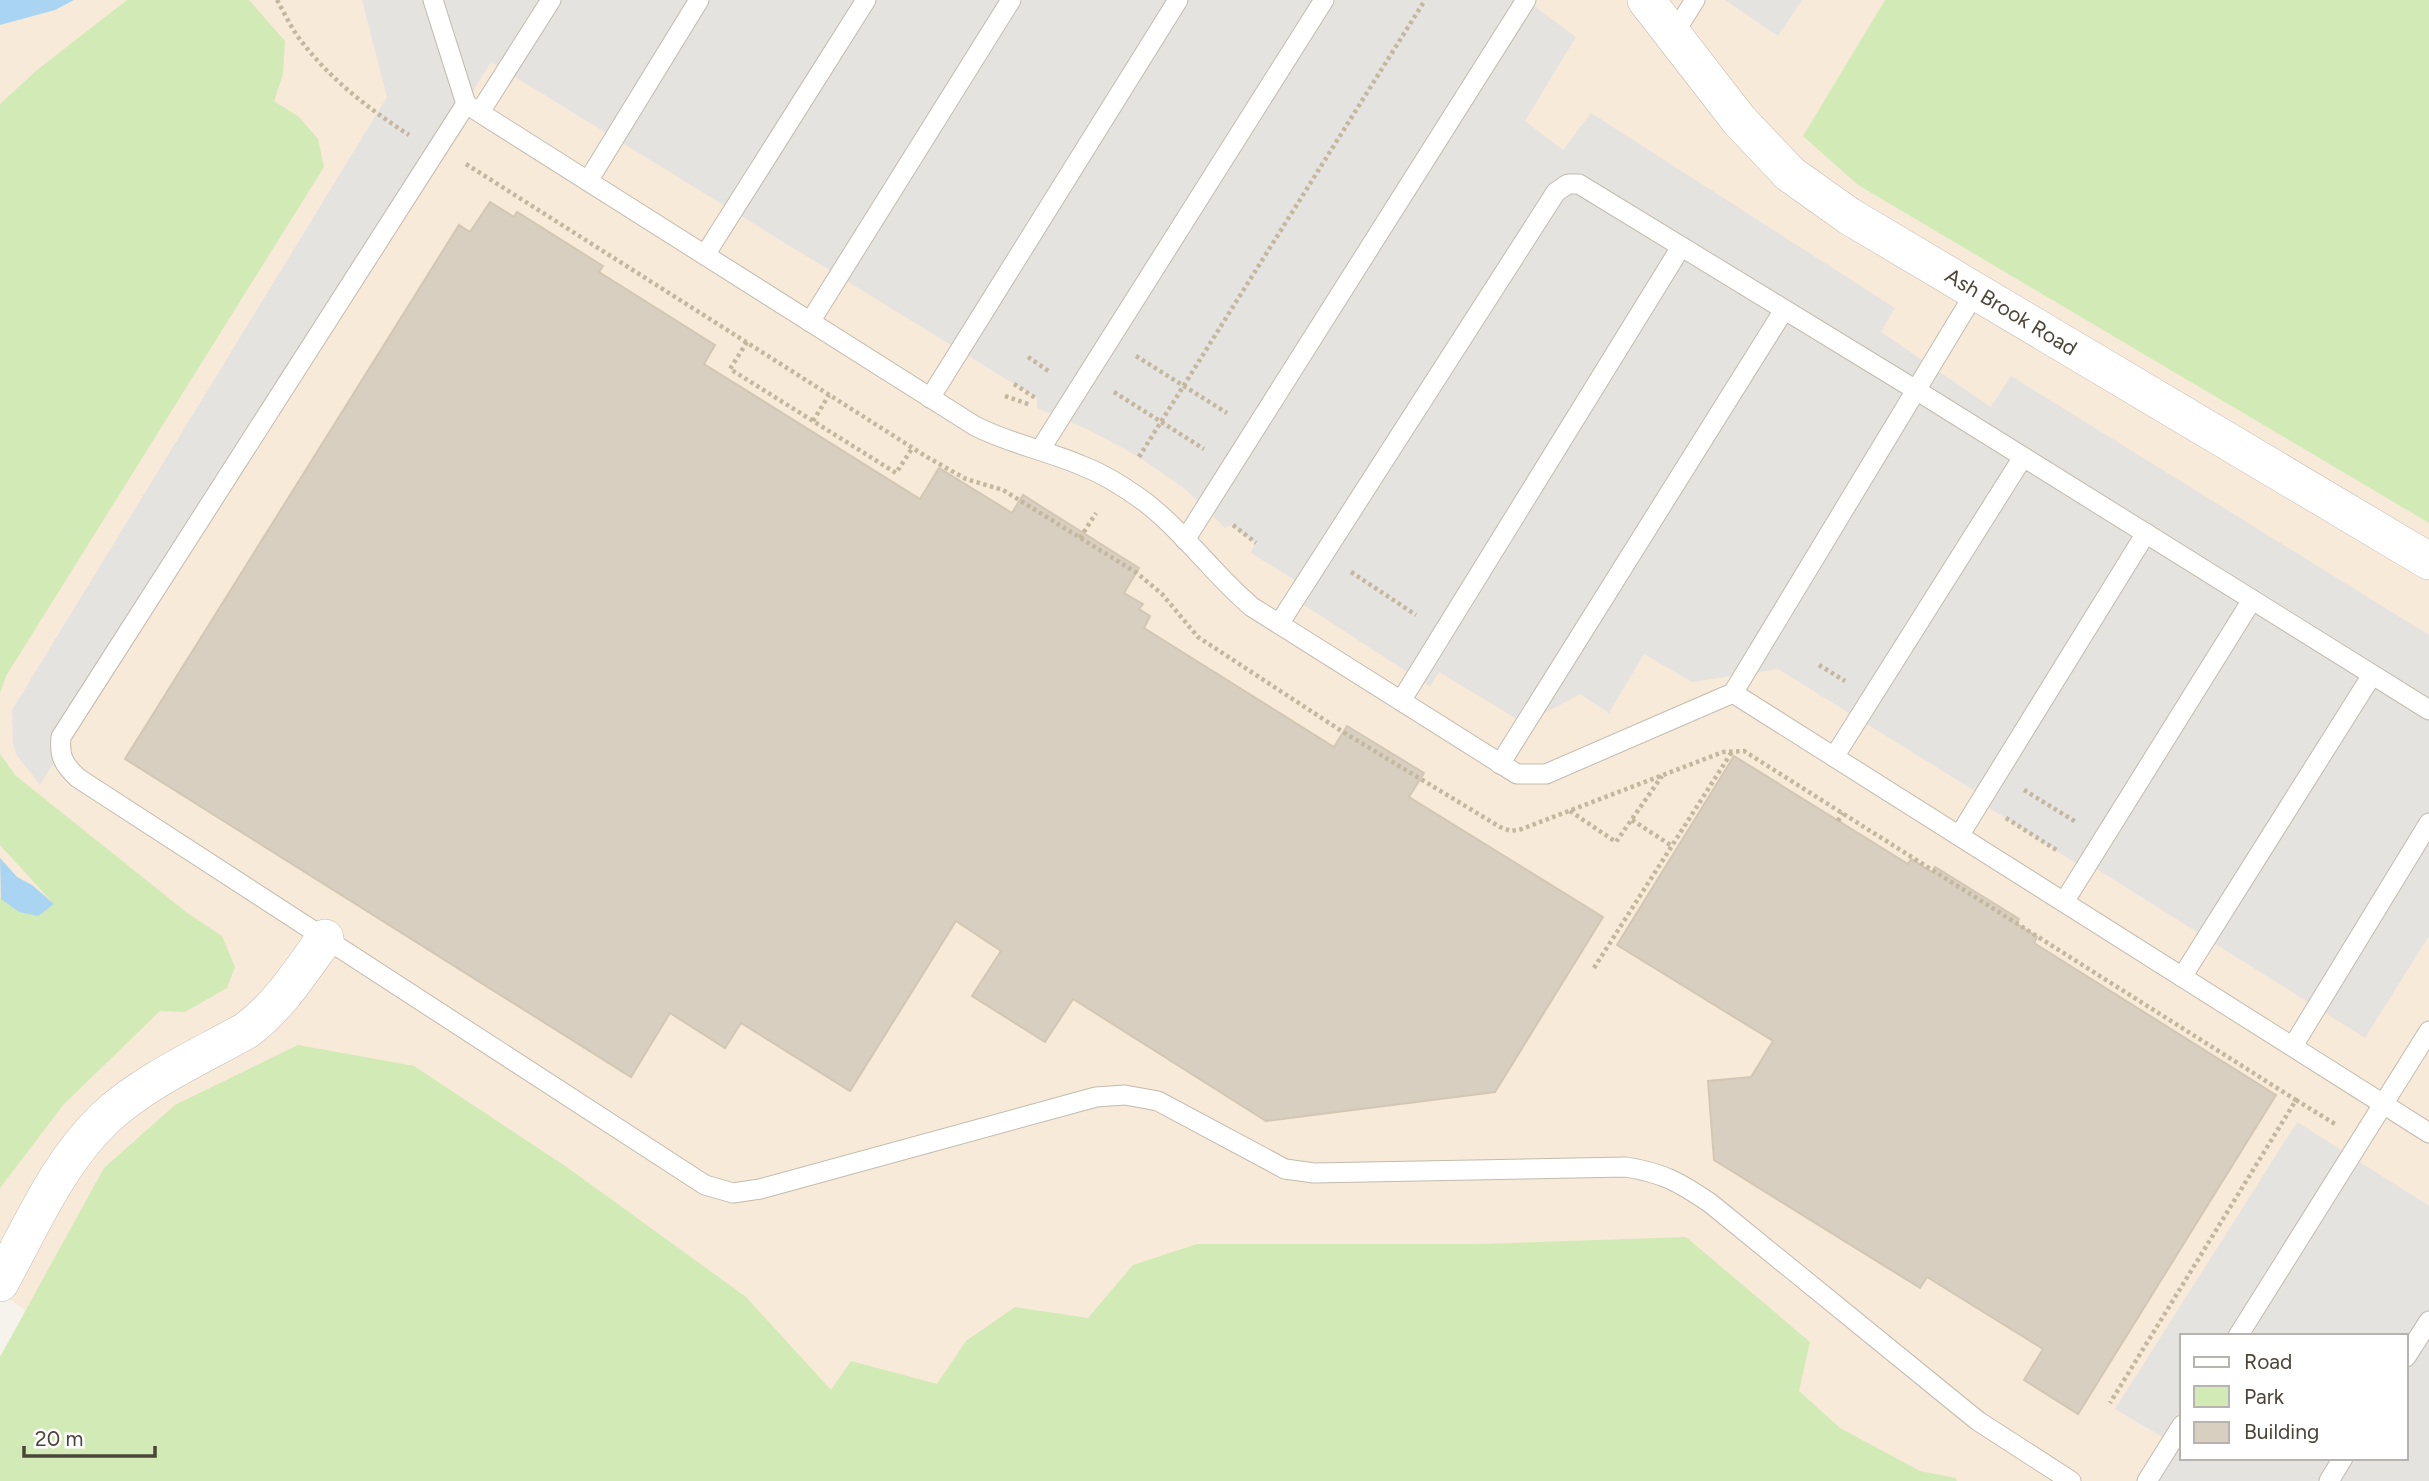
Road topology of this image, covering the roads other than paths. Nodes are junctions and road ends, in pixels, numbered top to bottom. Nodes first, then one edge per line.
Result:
1 (433, 0) edge
2 (551, 0) edge
3 (699, 0) edge
4 (866, 0) edge
5 (1011, 0) edge
6 (1178, 0) edge
7 (1324, 0) edge
8 (1526, 0) edge
9 (1646, 0) edge
10 (1695, 0) edge
11 (1674, 35) junction
12 (473, 108) junction
13 (588, 181) junction
14 (1681, 247) junction
15 (705, 255) junction
16 (1976, 291) junction
17 (1784, 310) junction
18 (810, 322) junction
19 (1916, 390) junction
20 (930, 398) junction
21 (1040, 450) junction
22 (2024, 457) junction
23 (2146, 533) junction
24 (1185, 540) junction
25 (2429, 561) edge
26 (2252, 600) junction
27 (1279, 624) junction
28 (2372, 675) junction
29 (1733, 693) junction
30 (1401, 701) junction
31 (2429, 710) edge
32 (1834, 757) junction
33 (1500, 764) junction
34 (2429, 823) edge
35 (1959, 836) junction
36 (2064, 902) junction
37 (325, 938) junction
38 (2182, 977) junction
39 (2429, 1031) edge
40 (2293, 1046) junction
41 (2383, 1104) junction
42 (2429, 1133) edge
43 (0, 1283) edge
44 (2429, 1321) edge
45 (2239, 1334) edge
46 (2408, 1354) edge
47 (2180, 1428) edge
48 (2342, 1460) edge
49 (2071, 1481) edge
50 (2147, 1481) edge
51 (2329, 1481) edge

1 - 12 lane
2 - 12 lane
3 - 13 lane
4 - 15 lane
5 - 18 lane
6 - 20 lane
7 - 21 lane
8 - 24 lane
9 - 11 street, Ash Brook Road
10 - 11 lane
11 - 16 street, Ash Brook Road
12 - 13 lane
12 - 37 lane
13 - 15 lane
14 - 17 lane
14 - 27 lane
14 - 30 lane
15 - 18 lane
16 - 19 lane
16 - 25 street, Ash Brook Road
17 - 19 lane
17 - 33 lane
18 - 20 lane
19 - 22 lane
19 - 29 lane
20 - 21 lane
21 - 24 lane
22 - 23 lane
22 - 32 lane
23 - 26 lane
23 - 35 lane
24 - 27 lane
26 - 28 lane
26 - 36 lane
27 - 30 lane
28 - 31 lane
28 - 38 lane
29 - 32 lane
29 - 33 lane
30 - 33 lane
32 - 35 lane
34 - 40 lane
35 - 36 lane
36 - 38 lane
37 - 43 street
37 - 49 lane
38 - 40 lane
39 - 41 lane
40 - 41 lane
41 - 42 lane
41 - 45 lane
44 - 46 lane
47 - 50 lane
48 - 51 lane

